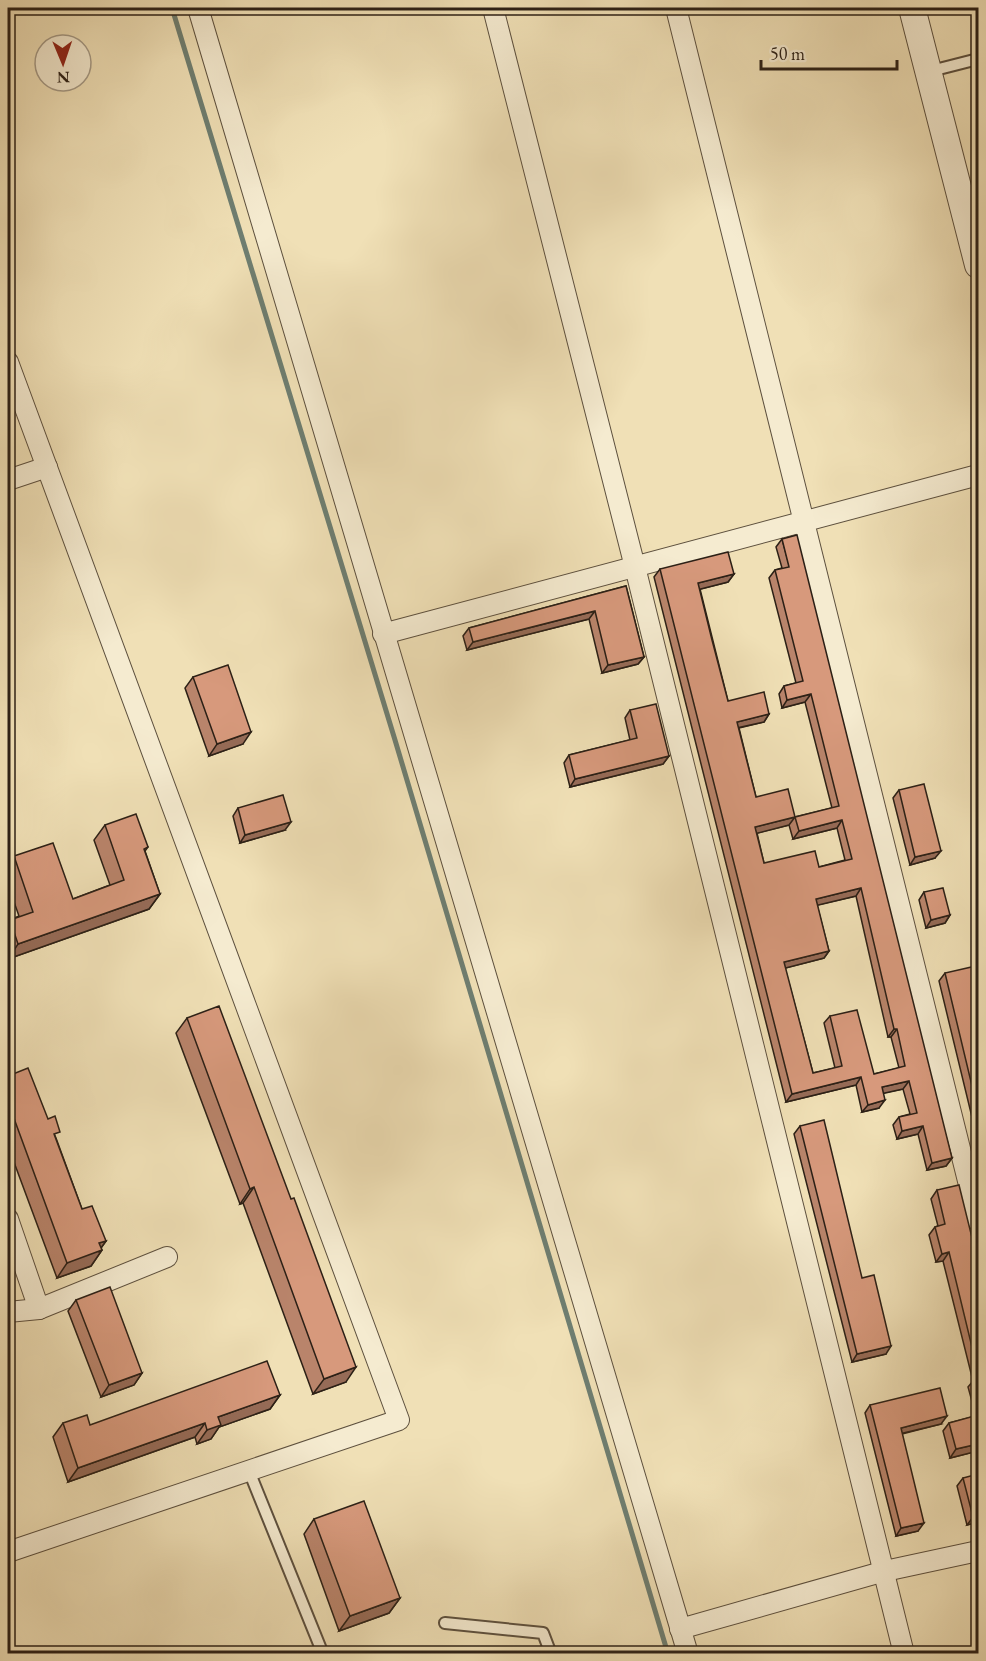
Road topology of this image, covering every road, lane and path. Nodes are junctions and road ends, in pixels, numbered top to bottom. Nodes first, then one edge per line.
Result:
1 (198, 8) edge
2 (493, 8) edge
3 (676, 8) edge
4 (912, 8) edge
5 (978, 59) edge
6 (927, 72) junction
7 (978, 265) edge
8 (8, 362) edge
9 (47, 467) junction
10 (978, 475) edge
11 (8, 480) edge
12 (804, 522) junction
13 (635, 567) junction
14 (383, 634) junction
15 (8, 1220) edge
16 (978, 1221) edge
17 (167, 1257) dead end
18 (39, 1309) junction
19 (8, 1311) edge
20 (249, 1471) junction
21 (978, 1551) edge
22 (8, 1552) edge
23 (885, 1572) junction
24 (445, 1623) dead end
25 (680, 1629) junction
26 (323, 1653) edge
27 (550, 1653) edge
28 (688, 1653) edge
29 (904, 1653) edge

1 - 14 street
2 - 13 street
3 - 12 street
4 - 6 street
5 - 6 lane
6 - 7 street
8 - 9 street
9 - 11 street
9 - 20 street
10 - 12 street
12 - 13 street
12 - 16 street
13 - 14 street
13 - 23 street
14 - 25 street
15 - 18 street
17 - 18 street
18 - 19 street
20 - 22 street
20 - 26 lane
21 - 23 street
23 - 25 street
23 - 29 street
24 - 27 lane
25 - 28 street

